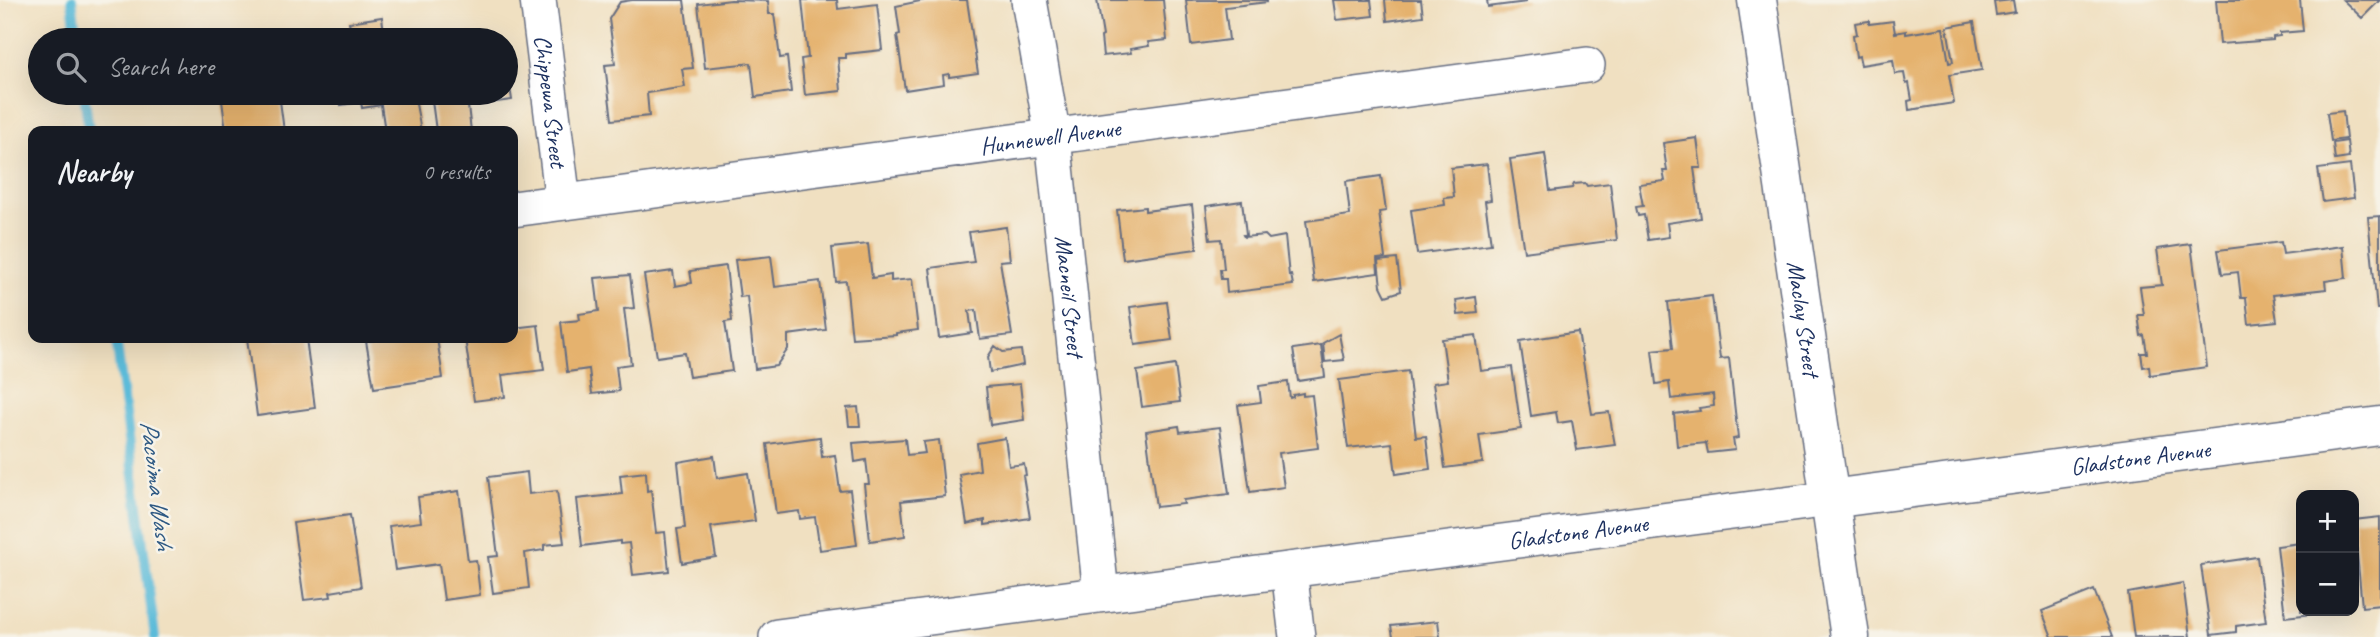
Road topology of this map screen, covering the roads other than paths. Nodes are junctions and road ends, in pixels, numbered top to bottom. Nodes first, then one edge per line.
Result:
1 (538, 0) edge
2 (1030, 0) edge
3 (1758, 0) edge
4 (1587, 65) dead end
5 (1053, 138) junction
6 (563, 202) junction
7 (518, 208) edge
8 (2380, 426) edge
9 (1830, 499) junction
10 (1289, 570) junction
11 (1101, 594) junction
12 (858, 632) edge
13 (777, 637) edge
14 (1297, 637) edge
15 (1850, 637) edge

1 - 6 street, Chippewa Street
2 - 5 street, Macneil Street
3 - 9 street, Maclay Street
4 - 5 street, Hunnewell Avenue
5 - 6 street, Hunnewell Avenue
5 - 11 street, Macneil Street
6 - 7 street, Hunnewell Avenue
8 - 9 street, Gladstone Avenue
9 - 10 street, Gladstone Avenue
9 - 15 street, Maclay Street
10 - 11 street, Gladstone Avenue
10 - 14 street
11 - 12 street, Gladstone Avenue
12 - 13 street, Gladstone Avenue

